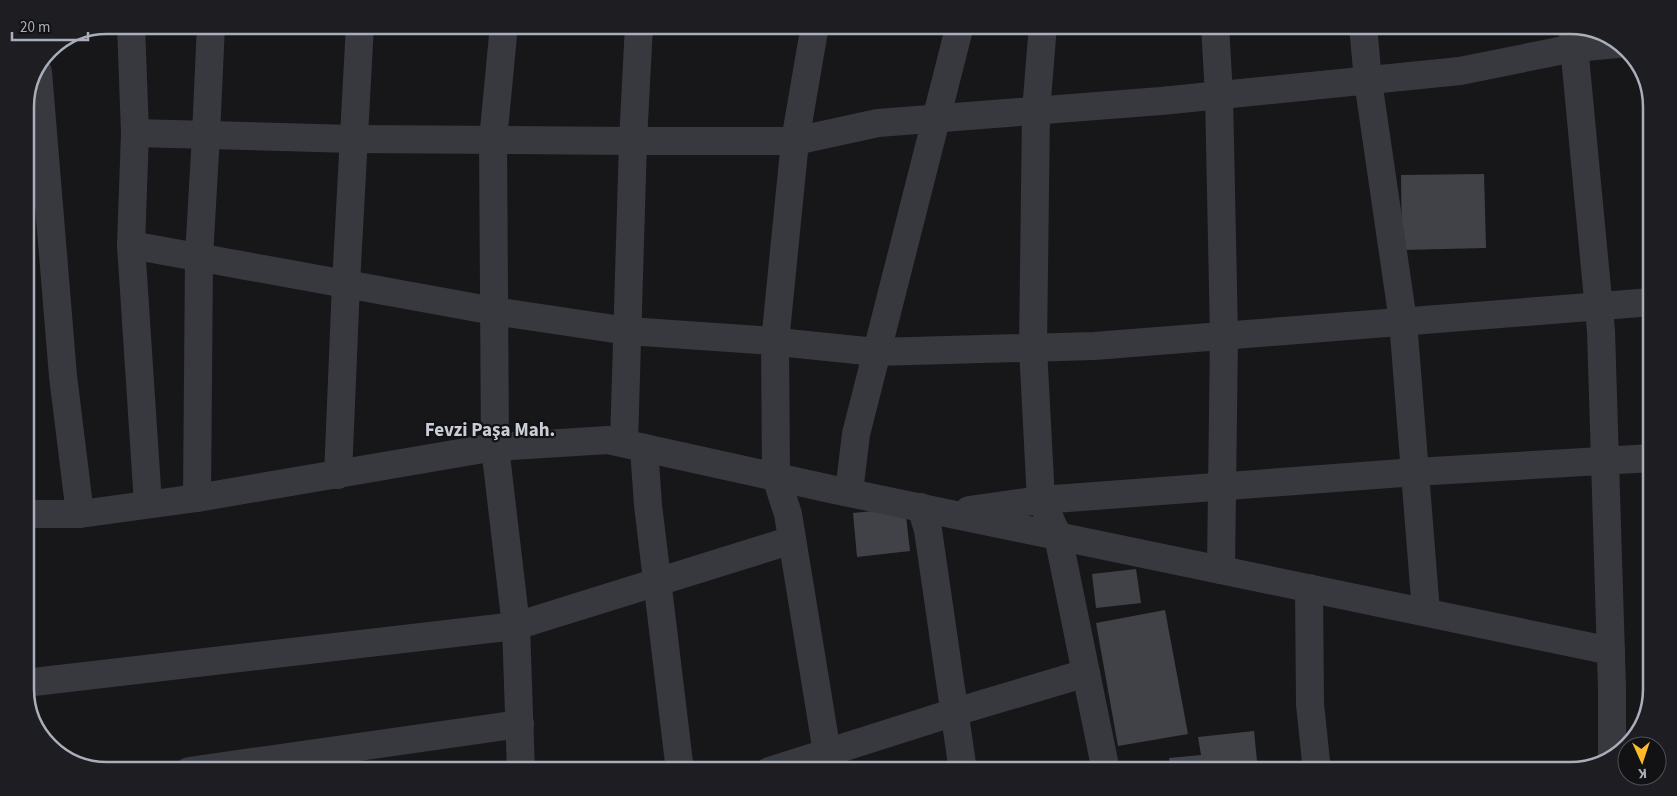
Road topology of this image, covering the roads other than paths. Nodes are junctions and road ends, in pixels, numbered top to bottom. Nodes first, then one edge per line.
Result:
1 (131, 34) edge
2 (211, 34) edge
3 (359, 34) edge
4 (503, 34) edge
5 (638, 34) edge
6 (814, 34) edge
7 (958, 34) edge
8 (1042, 34) edge
9 (1216, 34) edge
10 (1365, 34) edge
11 (1573, 37) edge
12 (1603, 42) edge
13 (39, 81) edge
14 (1368, 81) junction
15 (1219, 95) junction
16 (1036, 111) junction
17 (937, 118) junction
18 (135, 133) junction
19 (206, 135) junction
20 (353, 139) junction
21 (493, 140) junction
22 (632, 141) junction
23 (795, 141) junction
24 (131, 245) junction
25 (199, 257) junction
26 (346, 284) junction
27 (1643, 302) edge
28 (1598, 305) junction
29 (494, 310) junction
30 (1403, 321) junction
31 (628, 331) junction
32 (1224, 336) junction
33 (775, 342) junction
34 (1033, 348) junction
35 (876, 352) junction
36 (634, 446) junction
37 (495, 447) junction
38 (1643, 459) edge
39 (1605, 462) junction
40 (1415, 472) junction
41 (338, 475) junction
42 (776, 477) junction
43 (1221, 487) junction
44 (850, 492) junction
45 (197, 498) junction
46 (1041, 500) junction
47 (148, 504) junction
48 (934, 510) junction
49 (34, 514) edge
50 (80, 514) junction
51 (1058, 536) junction
52 (792, 540) junction
53 (1220, 570) junction
54 (657, 582) junction
55 (1309, 588) junction
56 (1426, 612) junction
57 (516, 626) junction
58 (1611, 651) junction
59 (1086, 673) junction
60 (34, 682) edge
61 (955, 712) junction
62 (520, 724) junction
63 (1612, 749) edge
64 (252, 762) edge
65 (522, 762) edge
66 (679, 762) edge
67 (829, 762) edge
68 (962, 762) edge
69 (1104, 762) edge
70 (1316, 762) edge

1 - 18 street
2 - 19 street
3 - 20 street
4 - 21 street
5 - 22 street
6 - 23 street
7 - 17 street
8 - 16 street
9 - 15 street
10 - 14 street
11 - 12 street
11 - 14 street
11 - 28 street
13 - 50 street
14 - 15 street
14 - 30 street
15 - 16 street
15 - 32 street
16 - 17 street
16 - 34 street
17 - 23 street
17 - 35 street
18 - 19 street
18 - 24 street
19 - 20 street
19 - 25 street
20 - 21 street
20 - 26 street
21 - 22 street
21 - 29 street
22 - 23 street
22 - 31 street
23 - 33 street
24 - 25 street
24 - 47 street
25 - 26 street
25 - 45 street
26 - 29 street
26 - 41 street
27 - 28 street
28 - 30 street
28 - 39 street
29 - 31 street
29 - 37 street
30 - 32 street
30 - 40 street
31 - 33 street
31 - 36 street
32 - 34 street
32 - 43 street
33 - 35 street
33 - 42 street
34 - 35 street
34 - 46 street
35 - 44 street
36 - 37 street
36 - 42 street
36 - 54 street
37 - 41 street
37 - 57 street
38 - 39 street
39 - 40 street
39 - 58 street
40 - 43 street
40 - 56 street
41 - 45 street
42 - 44 street
42 - 52 street
43 - 46 street
43 - 53 street
44 - 48 street
45 - 47 street
46 - 48 street
46 - 51 street
47 - 50 street
48 - 51 street
48 - 61 street
49 - 50 street
51 - 53 street
51 - 59 street
52 - 54 street
52 - 67 street
53 - 55 street
54 - 57 street
54 - 66 street
55 - 56 street
55 - 70 street
56 - 58 street
57 - 60 street
57 - 62 street
58 - 63 street
59 - 61 street
59 - 69 street
61 - 67 street
61 - 68 street
62 - 64 street
62 - 65 street

